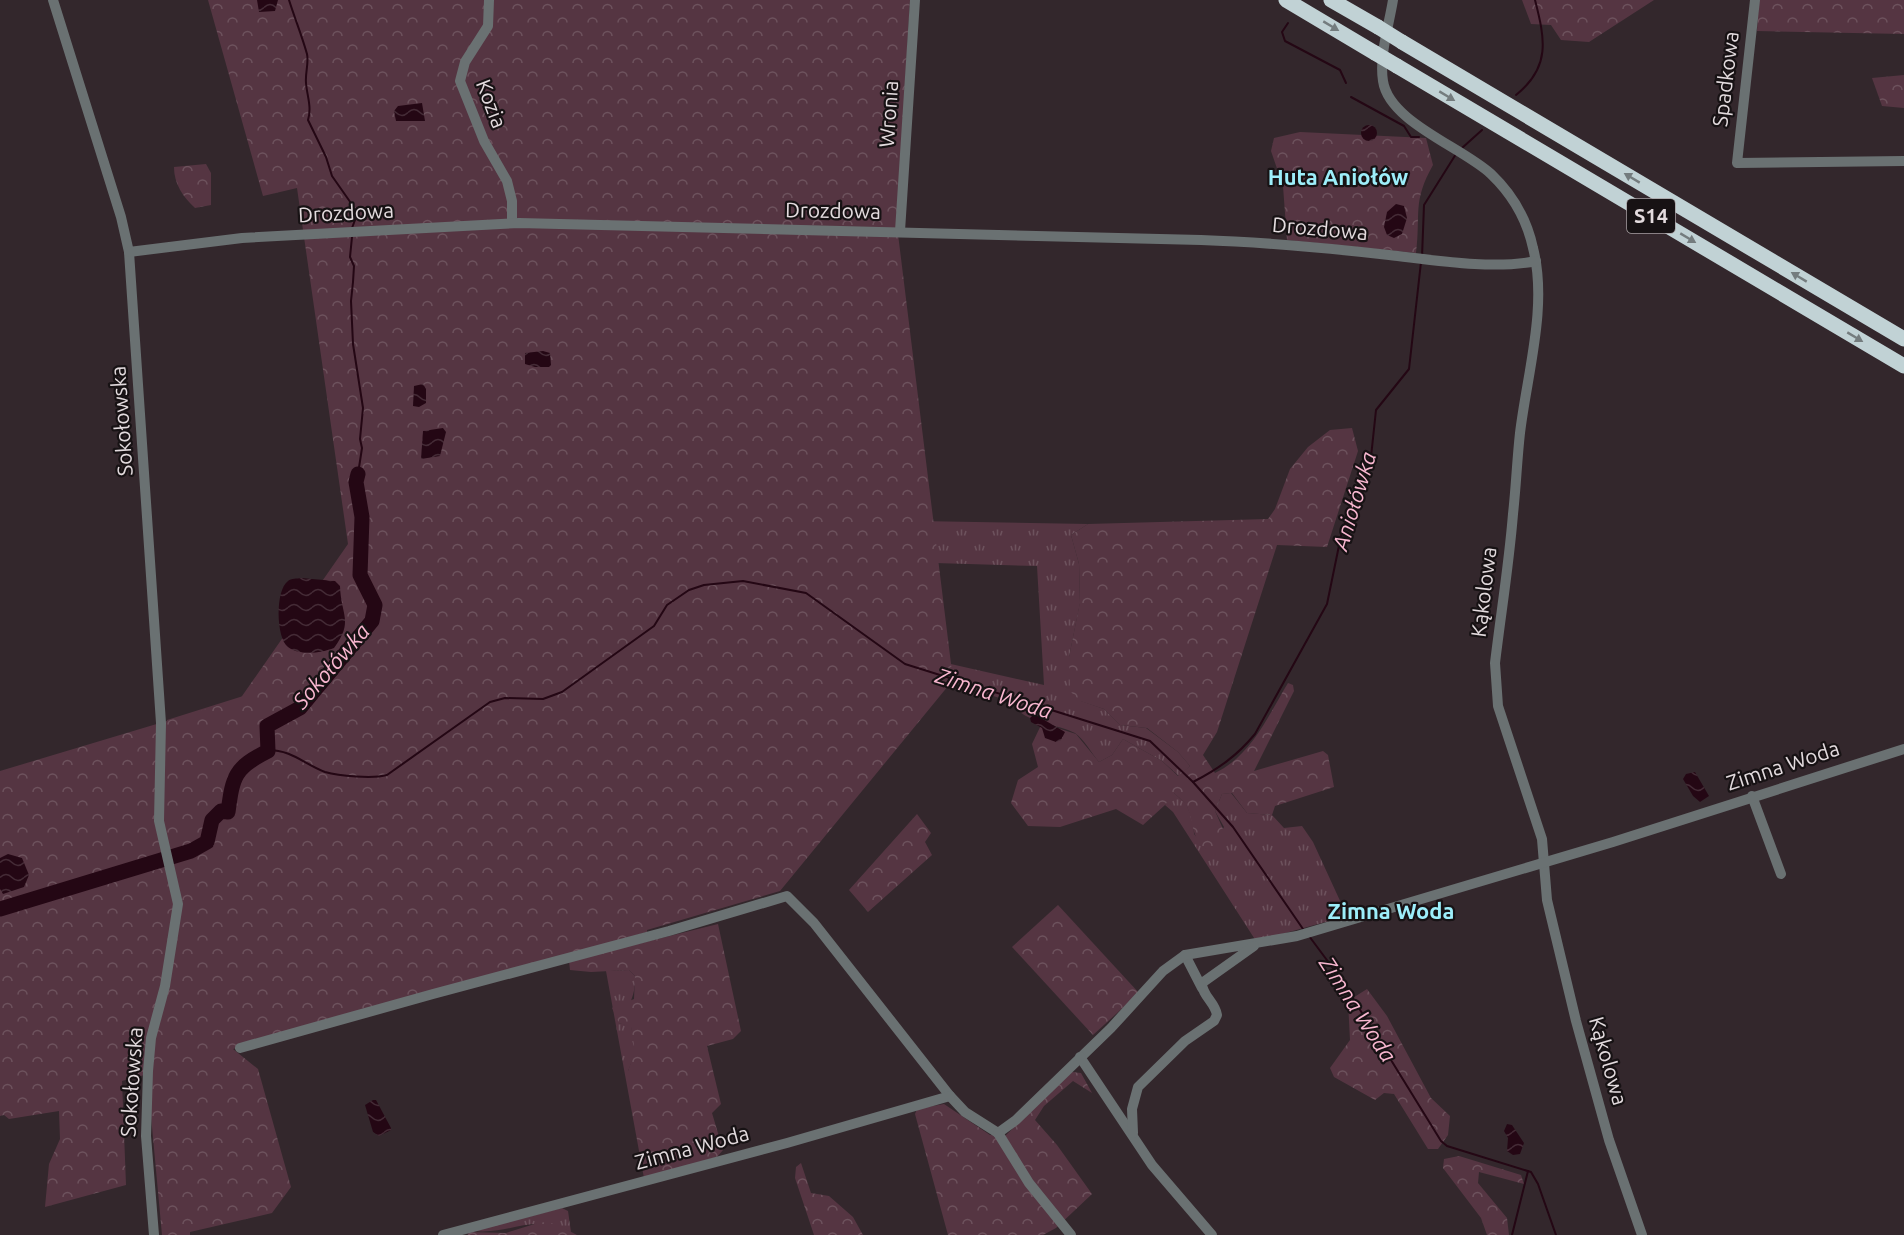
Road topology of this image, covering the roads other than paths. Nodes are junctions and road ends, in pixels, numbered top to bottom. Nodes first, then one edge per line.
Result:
1 (53, 0) edge
2 (489, 0) edge
3 (915, 0) edge
4 (1286, 0) edge
5 (1331, 0) edge
6 (1393, 0) edge
7 (1755, 0) edge
8 (1904, 161) edge
9 (512, 224) junction
10 (900, 231) junction
11 (129, 252) junction
12 (1536, 261) junction
13 (1904, 339) edge
14 (1904, 366) edge
15 (1904, 749) edge
16 (1752, 796) junction
17 (1545, 861) junction
18 (1781, 874) dead end
19 (1258, 945) junction
20 (1185, 955) junction
21 (1202, 988) junction
22 (240, 1048) dead end
23 (1080, 1057) junction
24 (950, 1096) junction
25 (998, 1133) junction
26 (1133, 1133) junction
27 (154, 1235) edge
28 (443, 1235) edge
29 (1071, 1235) edge
30 (1212, 1235) edge
31 (1642, 1235) edge

1 - 11 street, Sokołowska
2 - 9 street, Kozia
3 - 10 street, Wronia
4 -> 14 highway, S14, bridge
13 -> 5 highway, S14, bridge
6 - 12 street, Kąkolowa
7 - 8 street, Spadkowa
9 - 10 street, Drozdowa
9 - 11 street, Drozdowa
10 - 12 street, Drozdowa
11 - 27 street, Sokołowska
12 - 17 street, Kąkolowa
15 - 16 street, Zimna Woda
16 - 17 street, Zimna Woda
16 - 18 street
17 - 19 street, Zimna Woda
17 - 31 street, Kąkolowa
19 - 20 street, Zimna Woda
19 - 21 street
20 - 21 street
20 - 23 street
21 - 26 street
22 - 24 street
23 - 25 street
23 - 26 street
24 - 25 street
24 - 28 street, Zimna Woda
25 - 29 street
26 - 30 street

